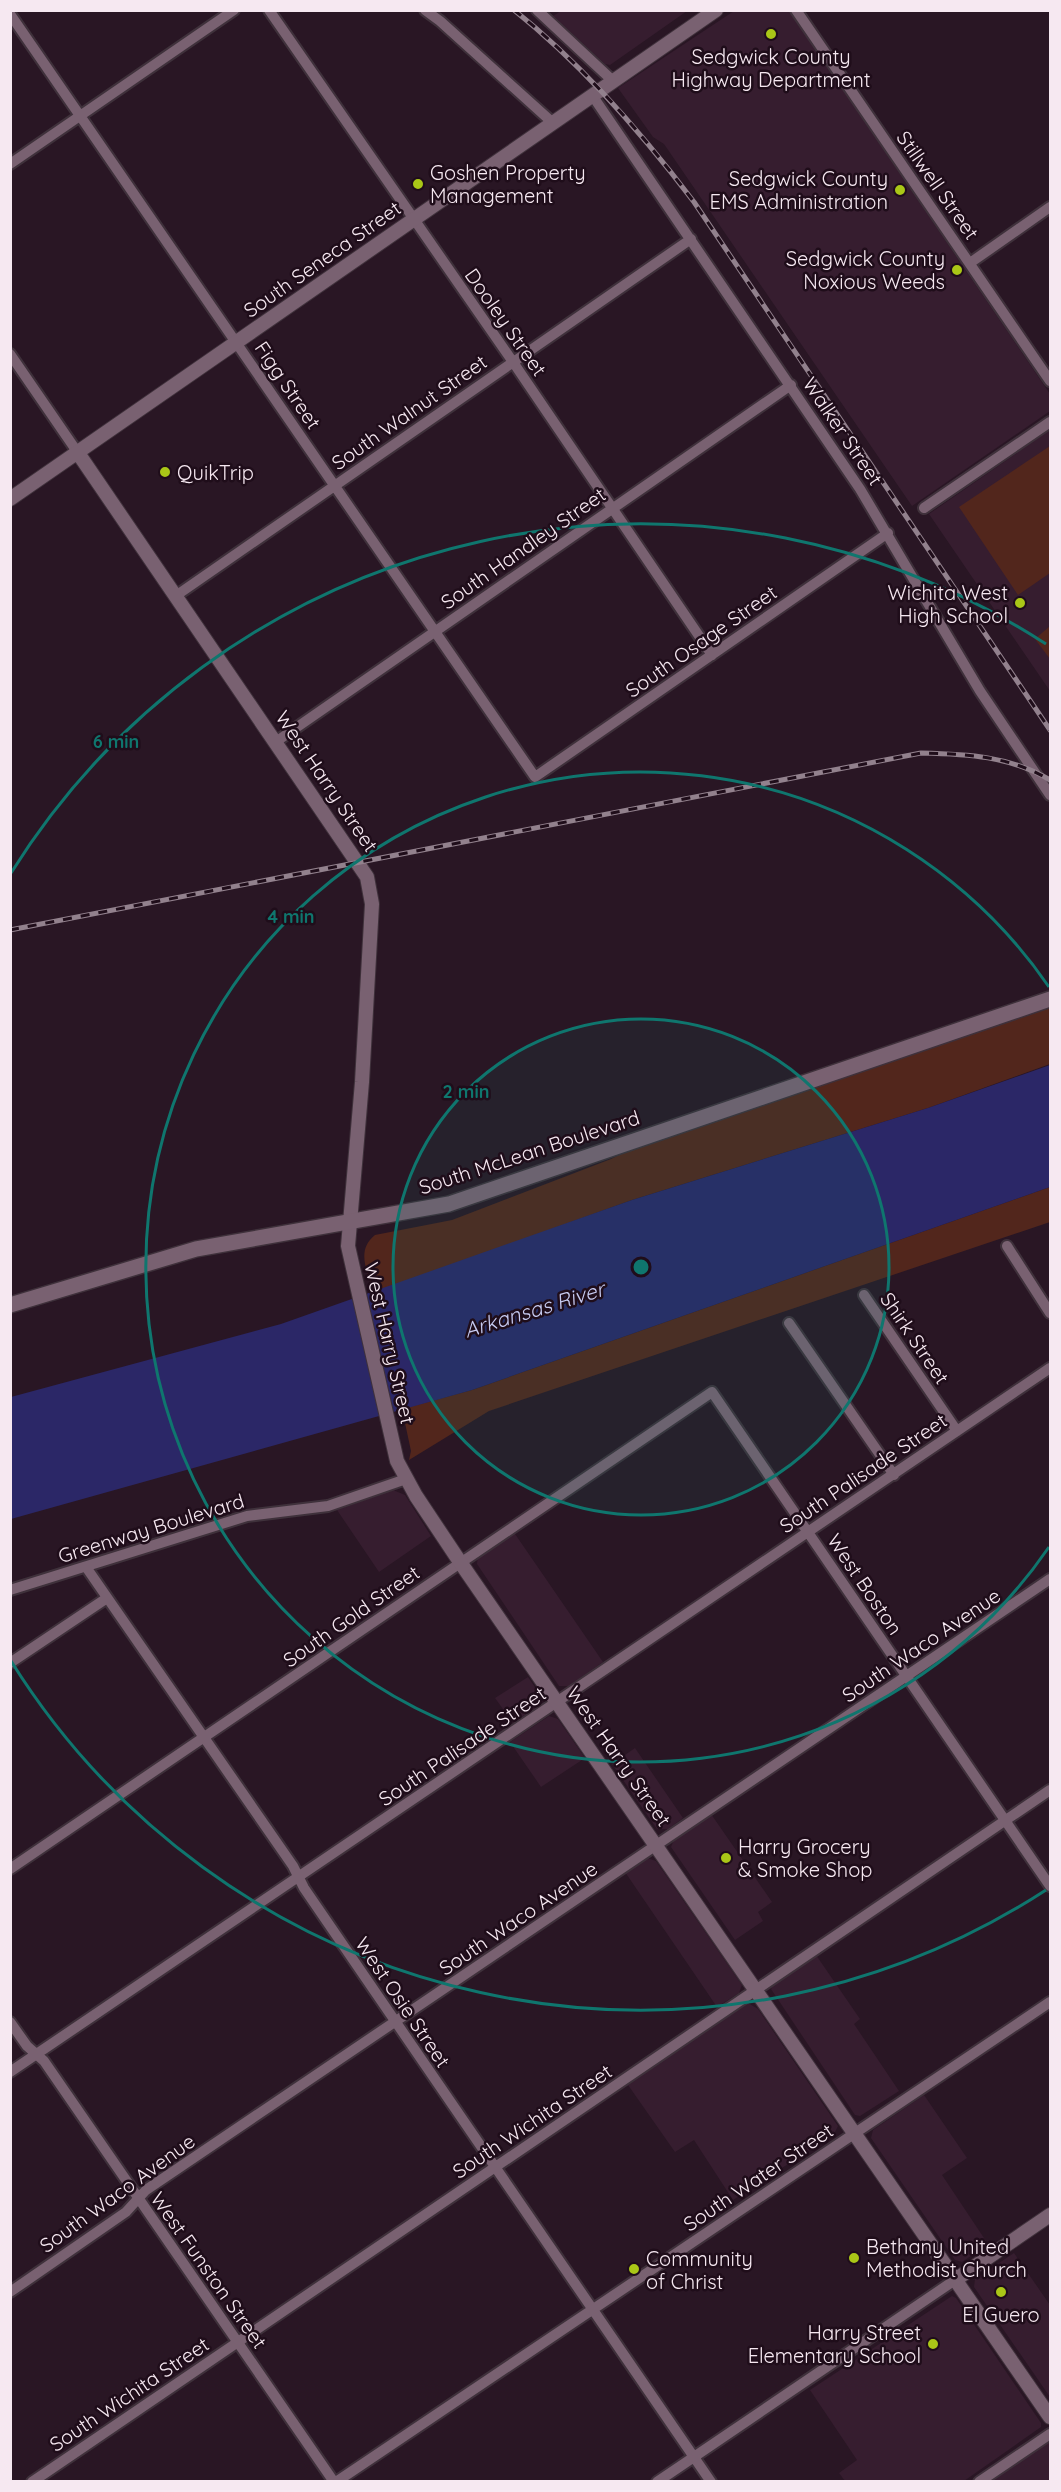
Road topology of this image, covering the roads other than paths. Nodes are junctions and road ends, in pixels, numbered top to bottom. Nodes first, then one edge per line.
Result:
1 (234, 10) edge
2 (269, 10) edge
3 (425, 10) edge
4 (537, 10) edge
5 (716, 10) edge
6 (796, 10) edge
7 (10, 14) edge
8 (613, 81) junction
9 (592, 95) junction
10 (80, 116) junction
11 (553, 123) junction
12 (10, 164) edge
13 (1050, 207) edge
14 (413, 220) junction
15 (691, 239) junction
16 (970, 263) junction
17 (238, 342) junction
18 (10, 354) edge
19 (513, 362) junction
20 (1050, 381) edge
21 (790, 385) junction
22 (1050, 422) edge
23 (78, 453) junction
24 (334, 486) junction
25 (10, 499) edge
26 (924, 508) dead end
27 (612, 509) junction
28 (888, 533) junction
29 (177, 595) junction
30 (434, 632) junction
31 (712, 655) junction
32 (277, 741) junction
33 (535, 777) joint
34 (1050, 795) edge
35 (1050, 999) edge
36 (350, 1223) junction
37 (1007, 1246) dead end
38 (864, 1295) dead end
39 (10, 1305) edge
40 (1050, 1313) edge
41 (789, 1323) dead end
42 (1050, 1368) edge
43 (712, 1392) joint
44 (957, 1431) junction
45 (894, 1474) junction
46 (406, 1479) junction
47 (808, 1533) junction
48 (460, 1562) junction
49 (86, 1567) junction
50 (1050, 1578) edge
51 (10, 1590) edge
52 (107, 1598) junction
53 (10, 1664) edge
54 (906, 1677) junction
55 (558, 1703) junction
56 (205, 1738) junction
57 (1050, 1790) edge
58 (1005, 1821) junction
59 (657, 1846) junction
60 (10, 1869) edge
61 (299, 1878) junction
62 (1050, 1886) edge
63 (757, 1990) junction
64 (1050, 2002) edge
65 (10, 2022) edge
66 (394, 2022) junction
67 (37, 2055) junction
68 (10, 2072) edge
69 (855, 2133) junction
70 (495, 2168) junction
71 (138, 2199) junction
72 (1050, 2215) edge
73 (955, 2280) junction
74 (10, 2292) edge
75 (593, 2310) junction
76 (237, 2342) junction
77 (1050, 2417) edge
78 (1050, 2434) edge
79 (694, 2456) junction
80 (32, 2481) edge
81 (335, 2481) edge
82 (657, 2481) edge
83 (711, 2481) edge
84 (980, 2481) edge

1 - 10 street
2 - 14 street, Dooley Street
3 - 11 street
4 - 8 street
5 - 8 street, South Seneca Street
6 - 16 street, Stillwell Street
7 - 10 street, Figg Street
8 - 9 street, South Seneca Street
9 - 11 street, South Seneca Street
9 - 15 street, Walker Street
10 - 12 street
10 - 17 street, Figg Street
11 - 14 street, South Seneca Street
13 - 16 street
14 - 17 street, South Seneca Street
14 - 19 street, Dooley Street
15 - 19 street, South Walnut Street
15 - 21 street, Walker Street
16 - 20 street, Stillwell Street
17 - 23 street, South Seneca Street
17 - 24 street, Figg Street
18 - 23 street, West Harry Street
19 - 24 street, South Walnut Street
19 - 27 street, Dooley Street
21 - 27 street, South Handley Street
21 - 28 street, Walker Street
22 - 26 street
23 - 25 street, South Seneca Street
23 - 29 street, West Harry Street
24 - 29 street, South Walnut Street
24 - 30 street, Figg Street
27 - 30 street, South Handley Street
27 - 31 street, Dooley Street
28 - 31 street, South Osage Street
28 - 34 street, Walker Street
29 - 32 street, West Harry Street
30 - 32 street, South Handley Street
30 - 33 street, Figg Street
31 - 33 street, South Osage Street
32 - 36 street, West Harry Street
35 - 36 main road, South McLean Boulevard
36 - 39 main road, South McLean Boulevard
36 - 46 street, West Harry Street
37 - 40 street
38 - 44 street, Shirk Street
41 - 45 street
42 - 44 street, South Palisade Street
43 - 47 street, West Boston
43 - 48 street, South Gold Street
44 - 45 street, South Palisade Street
45 - 47 street, South Palisade Street
46 - 48 street, West Harry Street
46 - 49 street, Greenway Boulevard
47 - 54 street, West Boston
47 - 55 street, South Palisade Street
48 - 55 street, West Harry Street
48 - 56 street, South Gold Street
49 - 51 street, Greenway Boulevard
49 - 52 street, West Osie Street
50 - 54 street, South Waco Avenue
52 - 53 street
52 - 56 street, West Osie Street
54 - 58 street, West Boston
54 - 59 street, South Waco Avenue
55 - 59 street, West Harry Street
55 - 61 street, South Palisade Street
56 - 60 street, South Gold Street
56 - 61 street, West Osie Street
57 - 58 street, South Wichita Street
58 - 62 street, West Boston
58 - 63 street, South Wichita Street
59 - 63 street, West Harry Street
59 - 66 street, South Waco Avenue
61 - 66 street, West Osie Street
61 - 67 street, South Palisade Street
63 - 69 street, West Harry Street
63 - 70 street, South Wichita Street
64 - 69 street, South Water Street
65 - 67 street, West Funston Street
66 - 70 street, West Osie Street
66 - 71 street, South Waco Avenue
67 - 68 street, South Palisade Street
67 - 71 street, West Funston Street
69 - 73 street, West Harry Street
69 - 75 street, South Water Street
70 - 75 street, West Osie Street
70 - 76 street, South Wichita Street
71 - 74 street, South Waco Avenue
71 - 76 street, West Funston Street
72 - 73 street
73 - 77 street, West Harry Street
73 - 79 street
75 - 79 street, West Osie Street
75 - 81 street, South Water Street
76 - 80 street, South Wichita Street
76 - 81 street, West Funston Street
78 - 84 street
79 - 82 street
79 - 83 street, West Osie Street

